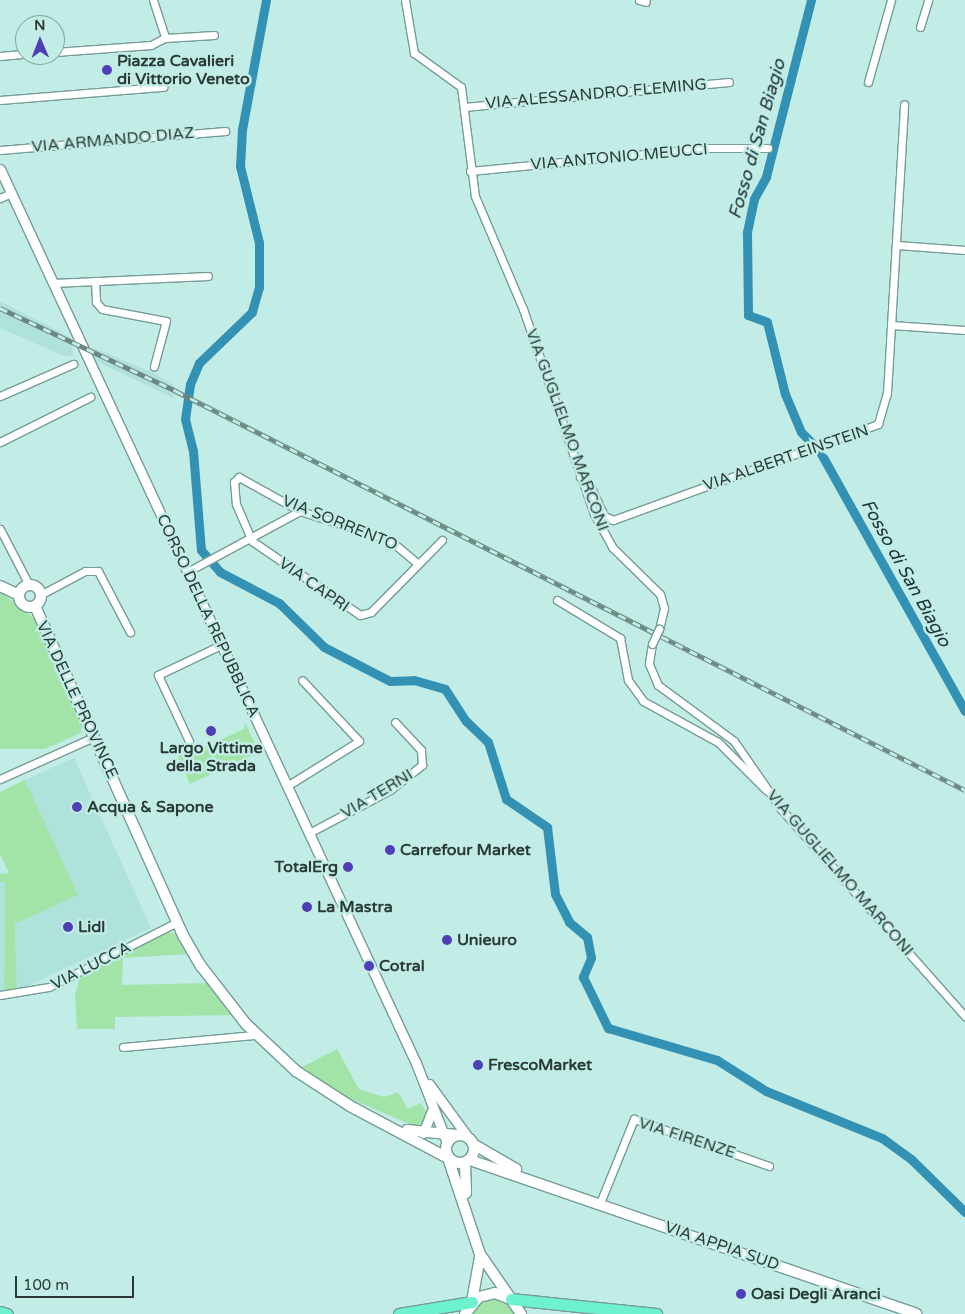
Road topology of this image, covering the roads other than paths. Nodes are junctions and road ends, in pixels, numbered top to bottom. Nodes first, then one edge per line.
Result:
1 (154, 0) edge
2 (405, 0) edge
3 (891, 0) edge
4 (928, 0) edge
5 (920, 27) dead end
6 (214, 35) dead end
7 (165, 38) junction
8 (65, 51) edge
9 (15, 55) edge
10 (0, 56) edge
11 (729, 82) dead end
12 (868, 82) dead end
13 (163, 87) dead end
14 (0, 100) edge
15 (904, 104) dead end
16 (464, 107) junction
17 (225, 131) dead end
18 (768, 148) dead end
19 (0, 150) edge
20 (0, 169) edge
21 (470, 171) junction
22 (11, 193) junction
23 (0, 198) edge
24 (897, 245) junction
25 (965, 250) edge
26 (208, 276) dead end
27 (95, 281) junction
28 (53, 283) junction
29 (891, 325) junction
30 (965, 330) edge
31 (73, 364) dead end
32 (154, 366) dead end
33 (0, 396) edge
34 (90, 397) dead end
35 (0, 442) edge
36 (580, 477) junction
37 (300, 511) junction
38 (0, 529) edge
39 (250, 538) junction
40 (442, 540) dead end
41 (417, 562) junction
42 (188, 572) junction
43 (0, 586) edge
44 (29, 586) junction
45 (19, 595) junction
46 (40, 596) junction
47 (557, 600) dead end
48 (35, 606) junction
49 (130, 632) dead end
50 (221, 645) junction
51 (302, 680) dead end
52 (395, 722) dead end
53 (94, 737) junction
54 (189, 741) dead end
55 (0, 779) edge
56 (287, 786) junction
57 (768, 791) junction
58 (309, 833) junction
59 (177, 922) junction
60 (0, 995) edge
61 (965, 1016) edge
62 (256, 1035) junction
63 (123, 1047) dead end
64 (416, 1063) junction
65 (434, 1106) junction
66 (399, 1128) junction
67 (423, 1133) junction
68 (445, 1138) junction
69 (466, 1138) junction
70 (448, 1158) junction
71 (467, 1161) junction
72 (769, 1166) dead end
73 (528, 1177) junction
74 (600, 1202) junction
75 (468, 1209) junction
76 (480, 1254) junction
77 (511, 1299) junction
78 (472, 1302) junction
79 (0, 1312) edge
80 (7, 1314) edge
81 (399, 1314) edge
82 (465, 1314) edge
83 (521, 1314) edge
84 (656, 1314) edge
85 (916, 1314) edge

1 - 7 street
2 - 16 street, VIA GUGLIELMO MARCONI
3 - 12 street
4 - 5 street
6 - 7 street
7 - 8 street
9 - 10 street
11 - 16 street, VIA ALESSANDRO FLEMING
13 - 14 street
15 - 24 street, VIA ALBERT EINSTEIN
16 - 21 street, VIA GUGLIELMO MARCONI
17 - 19 street, VIA ARMANDO DIAZ
18 - 21 street, VIA ANTONIO MEUCCI
20 - 22 street, CORSO DELLA REPUBBLICA
21 - 36 street, VIA GUGLIELMO MARCONI
22 - 23 street
22 - 28 street, CORSO DELLA REPUBBLICA
24 - 25 street
24 - 29 street, VIA ALBERT EINSTEIN
26 - 27 street
27 - 28 street
27 - 32 street
28 - 42 street, CORSO DELLA REPUBBLICA
29 - 30 street
29 - 36 street, VIA ALBERT EINSTEIN
31 - 33 street
34 - 35 street
36 - 57 street, VIA GUGLIELMO MARCONI, bridge
37 - 39 street
37 - 39 street, VIA SORRENTO
37 - 41 street, VIA SORRENTO
38 - 44 street
39 - 41 street, VIA CAPRI
39 - 42 street
40 - 41 street, VIA CAPRI
42 - 50 street, CORSO DELLA REPUBBLICA
43 - 45 main road
44 - 45 main road
44 - 46 main road
45 - 48 main road
46 - 48 main road
46 - 49 street
47 - 57 street
48 - 53 main road, VIA DELLE PROVINCE
50 - 54 street
50 - 56 street, CORSO DELLA REPUBBLICA
51 - 56 street
52 - 58 street, VIA TERNI
53 - 55 street
53 - 59 main road, VIA DELLE PROVINCE
56 - 58 street, CORSO DELLA REPUBBLICA
57 - 61 street, VIA GUGLIELMO MARCONI
58 - 64 street, CORSO DELLA REPUBBLICA
59 - 60 street, VIA LUCCA
59 - 62 main road, VIA DELLE PROVINCE
62 - 63 street
62 - 66 main road, VIA DELLE PROVINCE
64 - 65 street, CORSO DELLA REPUBBLICA
64 - 69 street, CORSO DELLA REPUBBLICA
65 - 67 street
65 - 68 street, CORSO DELLA REPUBBLICA
66 - 67 main road, VIA DELLE PROVINCE
66 - 70 main road, VIA DELLE PROVINCE
67 - 68 main road, VIA DELLE PROVINCE
68 - 69 main road
68 - 70 main road
69 - 71 main road
69 - 73 main road, VIA APPIA SUD
70 - 71 main road, VIA DELLE PROVINCE
70 - 75 main road
71 - 73 main road, VIA APPIA SUD
71 - 75 main road
72 - 74 street, VIA FIRENZE
73 - 74 main road, VIA APPIA SUD
74 - 85 main road, VIA APPIA SUD
75 - 76 main road
76 - 77 main road
76 - 78 main road
77 - 78 main road
77 - 83 main road
77 - 84 main road
78 - 81 main road
78 - 82 main road
79 - 80 main road

